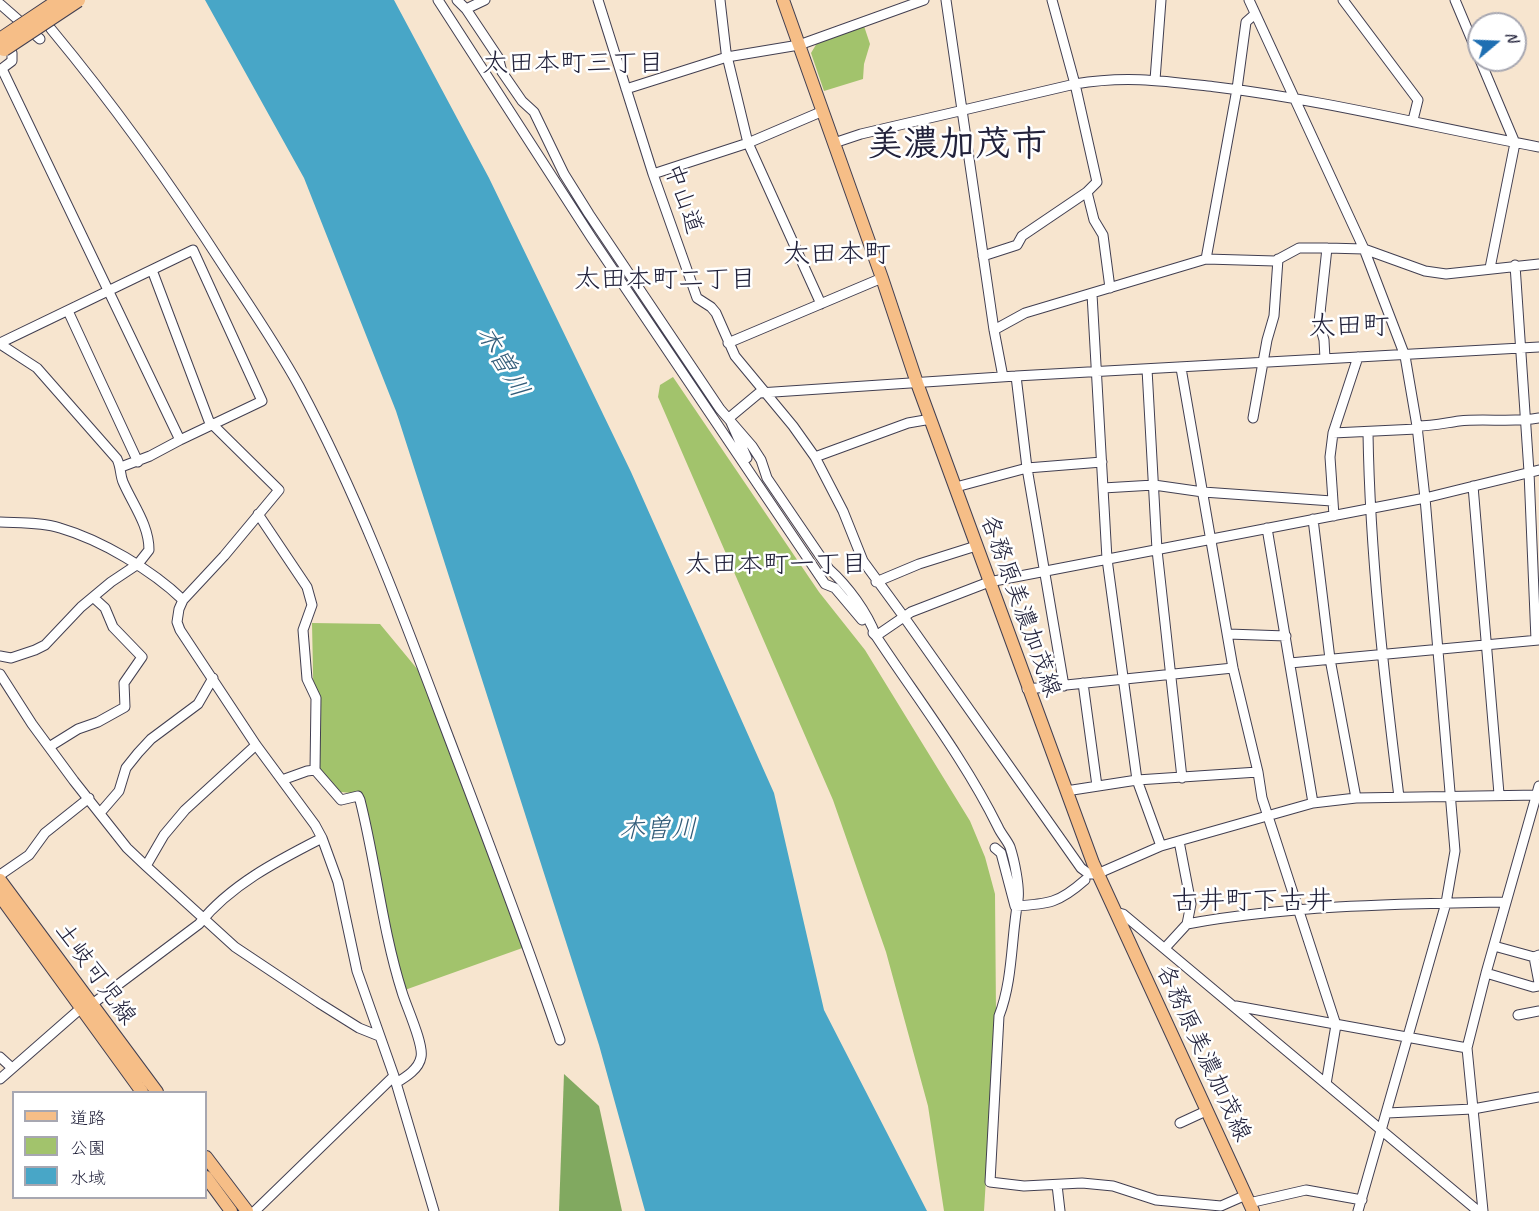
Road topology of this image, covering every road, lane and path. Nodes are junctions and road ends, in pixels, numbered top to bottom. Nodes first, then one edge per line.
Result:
1 (60, 0) edge
2 (78, 0) edge
3 (438, 0) edge
4 (457, 0) edge
5 (485, 0) edge
6 (598, 0) edge
7 (720, 0) edge
8 (783, 0) edge
9 (924, 0) edge
10 (946, 0) edge
11 (1052, 0) edge
12 (1161, 0) edge
13 (1249, 0) edge
14 (1343, 0) edge
15 (1455, 0) edge
16 (0, 4) edge
17 (466, 9) junction
18 (11, 14) junction
19 (1255, 14) junction
20 (0, 19) edge
21 (1467, 28) edge
22 (51, 29) dead end
23 (40, 39) dead end
24 (1, 42) edge
25 (799, 45) junction
26 (727, 57) junction
27 (1, 70) edge
28 (1485, 72) edge
29 (1155, 80) junction
30 (1075, 84) junction
31 (626, 89) junction
32 (1238, 90) junction
33 (1296, 99) junction
34 (823, 111) junction
35 (962, 111) junction
36 (1413, 120) junction
37 (748, 143) junction
38 (834, 143) junction
39 (1515, 143) junction
40 (1539, 147) edge
41 (653, 174) junction
42 (1087, 192) junction
43 (1327, 248) junction
44 (1364, 249) junction
45 (983, 256) junction
46 (1206, 259) junction
47 (1278, 259) junction
48 (1539, 264) edge
49 (1515, 265) junction
50 (1490, 268) junction
51 (152, 270) junction
52 (882, 278) junction
53 (1110, 288) junction
54 (109, 291) junction
55 (1092, 294) junction
56 (820, 304) junction
57 (68, 311) junction
58 (994, 330) junction
59 (728, 343) junction
60 (0, 344) edge
61 (1539, 347) edge
62 (1522, 348) junction
63 (1405, 356) junction
64 (1358, 357) junction
65 (1325, 359) junction
66 (1264, 363) junction
67 (1181, 368) junction
68 (1147, 369) junction
69 (1098, 372) junction
70 (1016, 376) junction
71 (1003, 377) junction
72 (917, 383) junction
73 (764, 392) junction
74 (729, 418) junction
75 (1253, 418) dead end
76 (1539, 418) edge
77 (931, 419) junction
78 (1526, 421) junction
79 (213, 424) junction
80 (1417, 428) junction
81 (1333, 433) junction
82 (1368, 433) junction
83 (180, 440) junction
84 (815, 457) junction
85 (138, 462) junction
86 (1102, 462) junction
87 (121, 467) junction
88 (1027, 468) junction
89 (750, 470) junction
90 (1534, 471) edge
91 (1154, 485) junction
92 (1473, 486) junction
93 (956, 487) junction
94 (1103, 488) junction
95 (1203, 492) junction
96 (1425, 498) junction
97 (1332, 501) junction
98 (1369, 509) junction
99 (258, 514) junction
100 (1334, 516) junction
101 (1313, 519) junction
102 (0, 522) edge
103 (1268, 528) junction
104 (1211, 539) junction
105 (976, 546) junction
106 (1157, 550) junction
107 (1107, 559) junction
108 (138, 564) junction
109 (1046, 571) junction
110 (876, 582) junction
111 (989, 582) junction
112 (94, 598) junction
113 (183, 600) junction
114 (904, 617) junction
115 (1228, 634) junction
116 (876, 636) junction
117 (1286, 636) junction
118 (1537, 640) edge
119 (1486, 644) junction
120 (1438, 648) junction
121 (1382, 653) junction
122 (0, 656) edge
123 (1330, 658) junction
124 (1290, 663) junction
125 (1233, 668) junction
126 (0, 674) edge
127 (1172, 675) junction
128 (213, 678) junction
129 (1122, 680) junction
130 (1083, 684) junction
131 (1064, 686) junction
132 (1028, 689) junction
133 (256, 746) junction
134 (49, 747) junction
135 (315, 770) junction
136 (1258, 772) junction
137 (1182, 778) junction
138 (282, 780) junction
139 (1137, 780) junction
140 (1097, 786) junction
141 (1066, 791) junction
142 (1538, 792) edge
143 (1499, 794) junction
144 (1450, 795) junction
145 (1399, 797) junction
146 (89, 798) junction
147 (1356, 798) junction
148 (1313, 803) junction
149 (100, 813) junction
150 (1268, 815) junction
151 (322, 838) junction
152 (1179, 840) junction
153 (1161, 846) junction
154 (146, 866) junction
155 (999, 870) dead end
156 (1097, 874) junction
157 (0, 875) edge
158 (1085, 879) dead end
159 (0, 880) edge
160 (0, 896) edge
161 (1506, 902) junction
162 (1446, 903) junction
163 (1015, 906) junction
164 (1298, 910) junction
165 (1115, 912) junction
166 (204, 918) junction
167 (1187, 924) junction
168 (1494, 946) junction
169 (1165, 948) junction
170 (1536, 956) edge
171 (1486, 973) junction
172 (1539, 985) edge
173 (1234, 1006) junction
174 (85, 1007) junction
175 (1539, 1011) edge
176 (1518, 1015) dead end
177 (1336, 1025) junction
178 (379, 1036) junction
179 (1408, 1037) junction
180 (560, 1040) dead end
181 (1467, 1048) junction
182 (0, 1057) edge
183 (12, 1068) junction
184 (0, 1078) edge
185 (395, 1079) junction
186 (1326, 1084) junction
187 (141, 1091) edge
188 (156, 1091) edge
189 (1539, 1097) edge
190 (1473, 1109) junction
191 (1206, 1112) junction
192 (1388, 1113) junction
193 (1180, 1123) dead end
194 (1382, 1130) junction
195 (207, 1158) edge
196 (207, 1178) edge
197 (1057, 1185) junction
198 (1362, 1200) junction
199 (1250, 1203) edge
200 (1468, 1203) junction
201 (1220, 1208) edge
202 (231, 1211) edge
203 (247, 1211) edge
204 (255, 1211) edge
205 (434, 1211) edge
206 (1060, 1211) edge
207 (1358, 1211) edge
208 (1460, 1211) edge
209 (1478, 1211) edge
210 (1483, 1211) edge

1 - 24 highway, bridge
2 - 24 highway, bridge
3 - 89 street
4 - 17 street
5 - 17 street
6 - 31 street, 中山道
7 - 26 street
8 - 25 main road, 各務原美濃加茂線
9 - 25 street
10 - 35 street
11 - 30 street
12 - 29 street
13 - 19 street
14 - 36 street
15 - 21 street
16 - 18 street
17 - 74 street
18 - 20 street
18 - 23 street
19 - 32 street
19 - 33 street
22 - 180 street
24 - 27 street
25 - 26 street
25 - 34 main road, 各務原美濃加茂線
26 - 31 street
26 - 37 street
27 - 54 street
28 - 39 street
29 - 30 street
29 - 32 street
30 - 35 street
30 - 42 street
31 - 41 street, 中山道
32 - 33 street
32 - 46 street
33 - 36 street
33 - 44 street
34 - 37 street
34 - 38 main road, 各務原美濃加茂線
35 - 38 street
35 - 45 street
36 - 39 street
37 - 41 street
37 - 56 street
38 - 52 main road, 各務原美濃加茂線
39 - 40 street
39 - 50 street
41 - 59 street, 中山道
42 - 45 street
42 - 53 street
43 - 44 street
43 - 47 street
43 - 65 street
44 - 50 street
44 - 63 street
45 - 58 street
46 - 47 street
46 - 53 street
47 - 66 street
48 - 49 street
49 - 50 street
49 - 62 street
51 - 54 street
51 - 79 street
51 - 79 street
52 - 56 street
52 - 72 main road, 各務原美濃加茂線
53 - 55 street
54 - 57 street
54 - 83 street
55 - 58 street
55 - 69 street
56 - 59 street
57 - 60 street
57 - 85 street
58 - 71 street
59 - 73 street, 中山道
60 - 87 street
61 - 62 street
62 - 63 street
62 - 78 street
63 - 64 street
63 - 80 street
64 - 65 street
64 - 81 street
65 - 66 street
66 - 67 street
66 - 75 street
67 - 68 street
67 - 95 street
68 - 69 street
68 - 91 street
69 - 70 street
69 - 86 street
70 - 71 street
70 - 88 street
71 - 72 street
72 - 73 street
72 - 77 main road, 各務原美濃加茂線
73 - 74 street
73 - 84 street, 中山道
74 - 89 street
74 - 116 street
76 - 78 street
77 - 84 street
77 - 93 main road, 各務原美濃加茂線
78 - 80 street
78 - 90 street
79 - 83 street
79 - 99 street
80 - 82 street
80 - 96 street
81 - 82 street
81 - 97 street
82 - 98 street
83 - 85 street
84 - 110 street, 中山道
85 - 87 street
86 - 88 street
86 - 94 street
87 - 108 street
88 - 93 street
88 - 109 street
89 - 116 street
90 - 92 street
90 - 118 street
91 - 94 street
91 - 95 street
91 - 106 street
92 - 96 street
92 - 119 street
93 - 105 main road, 各務原美濃加茂線
94 - 107 street
95 - 97 street
95 - 104 street
96 - 98 street
96 - 120 street
97 - 100 street
98 - 100 street
98 - 121 street
99 - 113 street
99 - 135 street
100 - 101 street
101 - 103 street
101 - 123 street
102 - 108 street
103 - 104 street
103 - 117 street
104 - 106 street
104 - 115 street
105 - 110 street
105 - 111 main road, 各務原美濃加茂線
106 - 107 street
106 - 127 street
107 - 109 street
107 - 129 street
108 - 112 street
108 - 113 street
109 - 111 street
109 - 131 street
110 - 114 street, 中山道
111 - 114 street
111 - 132 main road, 各務原美濃加茂線
112 - 122 street
112 - 134 street
113 - 128 street
114 - 116 street
114 - 156 street, 中山道
115 - 117 street
115 - 125 street
116 - 163 street
117 - 124 street
118 - 119 street
119 - 120 street
119 - 143 street
120 - 121 street
120 - 144 street
121 - 123 street
121 - 145 street
123 - 124 street
123 - 147 street
124 - 148 street
125 - 127 street
125 - 136 street
126 - 134 street
127 - 129 street
127 - 137 street
128 - 133 street
128 - 149 street
129 - 130 street
129 - 139 street
130 - 131 street
130 - 140 street
131 - 132 street
132 - 141 main road, 各務原美濃加茂線
133 - 138 street
133 - 154 street
134 - 146 street
135 - 138 street
135 - 185 street
136 - 137 street
136 - 150 street
137 - 139 street
138 - 151 street
139 - 140 street
139 - 153 street
140 - 141 street
141 - 156 main road, 各務原美濃加茂線
142 - 143 street
142 - 161 street
143 - 144 street
144 - 145 street
144 - 162 street
145 - 147 street
146 - 149 street
146 - 157 street
147 - 148 street
148 - 150 street
149 - 154 street
150 - 152 street
150 - 164 street
151 - 166 street
151 - 178 street
152 - 153 street
152 - 167 street
153 - 156 street
154 - 166 street
155 - 163 street
156 - 165 main road, 各務原美濃加茂線
158 - 163 street
159 - 174 main road, 土岐可児線
160 - 174 main road, 土岐可児線
161 - 162 street
161 - 168 street
162 - 164 street
162 - 179 street
163 - 197 street
164 - 167 street
164 - 177 street
165 - 169 street
165 - 191 main road, 各務原美濃加茂線
166 - 174 street
166 - 178 street
167 - 169 street
168 - 170 street
168 - 171 street
169 - 173 street
170 - 172 street
171 - 172 street
171 - 181 street
173 - 177 street
173 - 186 street
174 - 183 street
174 - 187 main road, 土岐可児線
174 - 188 main road, 土岐可児線
175 - 176 street
177 - 179 street
177 - 186 street
178 - 185 street
179 - 181 street
179 - 192 street
181 - 190 street
182 - 183 street
183 - 184 street
185 - 204 street
185 - 205 street
186 - 194 street
189 - 190 street
190 - 192 street
190 - 210 street
191 - 193 street
191 - 199 main road, 各務原美濃加茂線
192 - 194 street
194 - 198 street
194 - 200 street
195 - 203 main road
196 - 202 main road
197 - 201 street
197 - 206 street
198 - 199 street
198 - 207 street
199 - 201 street
200 - 208 street
200 - 209 street

